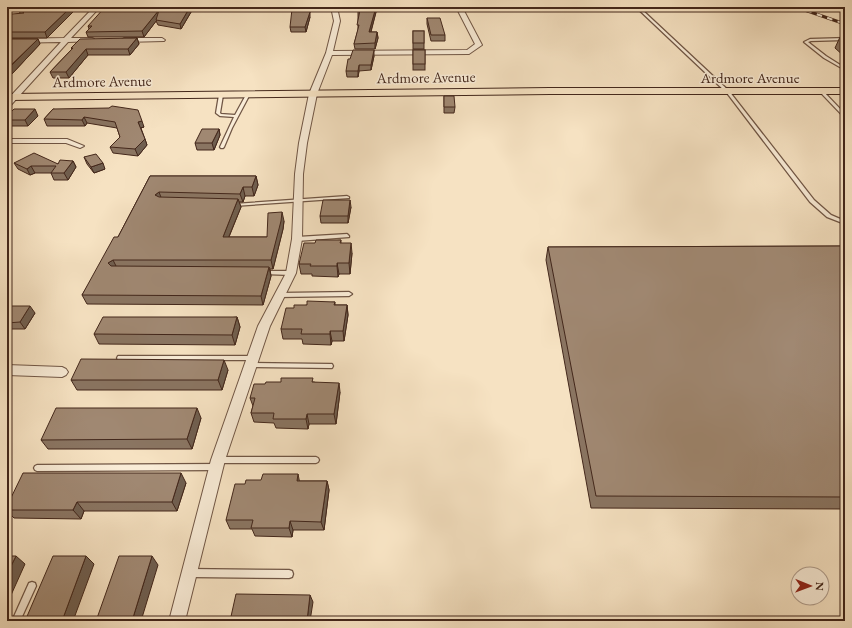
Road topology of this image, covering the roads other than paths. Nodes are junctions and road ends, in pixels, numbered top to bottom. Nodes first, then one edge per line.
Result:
1 (97, 7) edge
2 (334, 7) edge
3 (458, 7) edge
4 (637, 7) edge
5 (845, 39) edge
6 (67, 40) junction
7 (98, 40) edge
8 (114, 40) edge
9 (162, 40) dead end
10 (7, 41) edge
11 (329, 53) junction
12 (845, 69) edge
13 (845, 91) edge
14 (728, 92) junction
15 (822, 92) junction
16 (221, 94) junction
17 (248, 94) junction
18 (314, 94) junction
19 (9, 99) edge
20 (236, 116) junction
21 (845, 116) edge
22 (7, 141) edge
23 (80, 146) dead end
24 (222, 147) dead end
25 (346, 197) dead end
26 (298, 200) junction
27 (225, 204) edge
28 (845, 223) edge
29 (348, 236) dead end
30 (297, 239) junction
31 (259, 273) edge
32 (290, 273) junction
33 (349, 294) dead end
34 (280, 295) junction
35 (120, 358) edge
36 (252, 362) junction
37 (330, 366) dead end
38 (7, 370) edge
39 (62, 372) dead end
40 (316, 460) dead end
41 (217, 463) junction
42 (37, 468) dead end
43 (189, 573) junction
44 (289, 574) dead end
45 (32, 586) dead end
46 (16, 621) edge
47 (177, 621) edge

1 - 6 street
2 - 11 street
3 - 11 street
4 - 14 lane
5 - 12 lane
6 - 7 street
6 - 10 street
6 - 19 street
8 - 9 street
11 - 18 street
13 - 15 main road, Ardmore Avenue
14 - 15 main road, Ardmore Avenue
14 - 18 main road, Ardmore Avenue
14 - 28 lane
15 - 21 lane
16 - 17 main road, Ardmore Avenue
16 - 19 main road, Ardmore Avenue
16 - 20 lane
17 - 18 main road, Ardmore Avenue
17 - 20 lane
18 - 26 street
20 - 24 lane
22 - 23 street
25 - 26 lane
26 - 27 lane
26 - 30 street
29 - 30 lane
30 - 32 street
31 - 32 lane
32 - 34 street
33 - 34 lane
34 - 36 street
35 - 36 lane
36 - 37 lane
36 - 41 street
38 - 39 street
40 - 41 lane
41 - 42 lane
41 - 43 street
43 - 44 lane
43 - 47 street
45 - 46 lane

